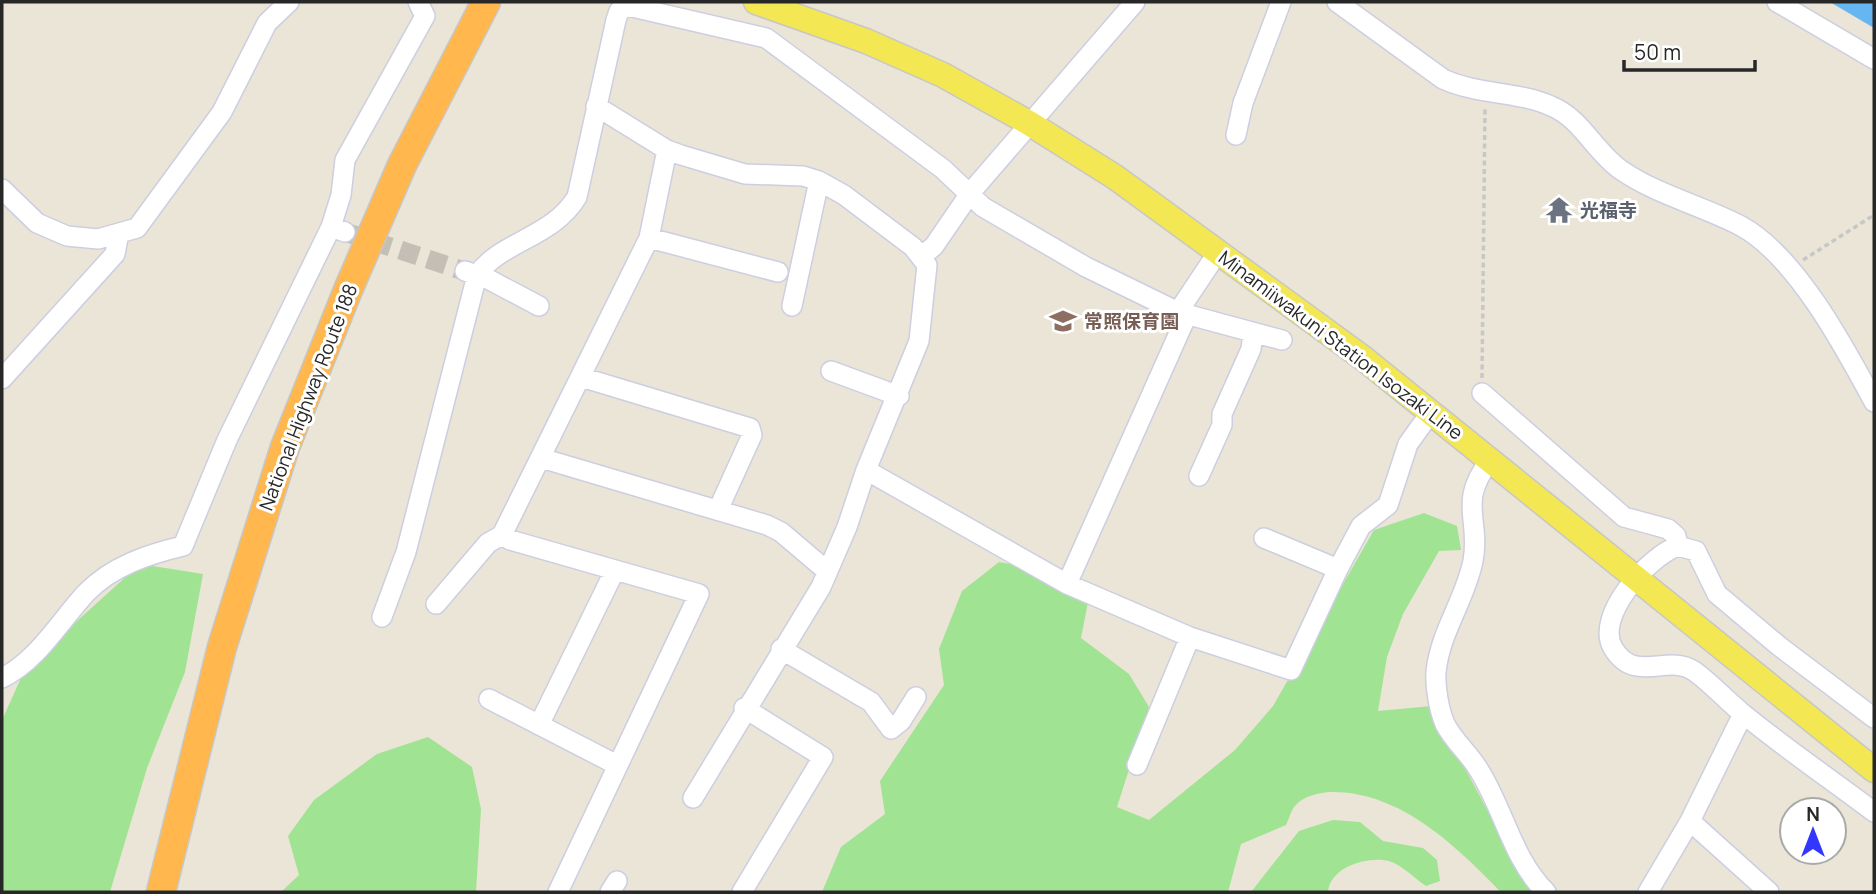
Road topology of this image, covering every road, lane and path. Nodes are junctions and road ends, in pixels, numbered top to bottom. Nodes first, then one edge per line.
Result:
1 (289, 2) edge
2 (418, 2) edge
3 (486, 2) edge
4 (755, 2) edge
5 (1135, 2) edge
6 (1281, 2) edge
7 (1337, 2) edge
8 (1777, 2) edge
9 (1874, 58) edge
10 (1485, 92) junction
11 (596, 106) junction
12 (1028, 123) junction
13 (1236, 135) dead end
14 (667, 150) junction
15 (819, 181) junction
16 (2, 189) edge
17 (971, 192) junction
18 (1874, 215) edge
19 (119, 233) junction
20 (649, 238) junction
21 (1218, 251) junction
22 (922, 256) junction
23 (1790, 269) junction
24 (778, 272) dead end
25 (471, 273) junction
26 (539, 306) dead end
27 (792, 306) dead end
28 (1182, 313) junction
29 (1254, 334) junction
30 (1282, 340) dead end
31 (831, 371) dead end
32 (581, 377) junction
33 (2, 379) edge
34 (1482, 393) joint
35 (899, 396) junction
36 (1874, 402) edge
37 (1430, 412) junction
38 (541, 458) junction
39 (1490, 460) junction
40 (866, 470) junction
41 (1199, 476) dead end
42 (718, 510) junction
43 (502, 535) junction
44 (1264, 538) dead end
45 (1678, 546) junction
46 (1338, 569) junction
47 (615, 570) junction
48 (827, 572) junction
49 (1637, 581) junction
50 (1067, 584) junction
51 (436, 604) dead end
52 (382, 617) dead end
53 (1189, 638) junction
54 (781, 649) junction
55 (2, 678) edge
56 (916, 697) dead end
57 (489, 699) dead end
58 (744, 709) junction
59 (1743, 714) junction
60 (1874, 718) edge
61 (539, 724) junction
62 (617, 765) junction
63 (1137, 765) dead end
64 (1874, 770) edge
65 (693, 798) dead end
66 (1874, 812) edge
67 (1690, 821) junction
68 (564, 891) edge
69 (161, 892) edge
70 (742, 892) edge
71 (1546, 892) edge
72 (1648, 892) edge
73 (1769, 892) edge

1 - 19 street
2 - 55 street
3 - 69 highway, National Highway Route 188
4 - 12 main road, Minamiiwakuni Station Isozaki Line
5 - 12 street
6 - 13 street
7 - 10 street
8 - 9 street
10 - 23 street
10 - 34 path
11 - 14 street
11 - 17 street
11 - 25 street
12 - 17 street
12 - 21 main road, Minamiiwakuni Station Isozaki Line
14 - 15 street
14 - 20 street
15 - 22 street
15 - 27 street
16 - 19 street
17 - 22 street
17 - 28 street
18 - 23 path
19 - 33 street
20 - 24 street
20 - 32 street
21 - 28 street
21 - 37 main road, Minamiiwakuni Station Isozaki Line
22 - 35 street
23 - 36 street
25 - 26 street
25 - 52 street
28 - 29 street
28 - 50 street
29 - 30 street
29 - 41 street
31 - 35 street
32 - 38 street
32 - 42 street
34 - 45 street
35 - 40 street
37 - 39 main road, Minamiiwakuni Station Isozaki Line
37 - 46 street
38 - 42 street
38 - 43 street
39 - 49 main road, Minamiiwakuni Station Isozaki Line
39 - 71 street
40 - 48 street
40 - 50 street
42 - 48 street
43 - 47 street
43 - 51 street
44 - 46 street
45 - 49 street
45 - 60 street
46 - 53 street
47 - 61 street
47 - 62 street
48 - 54 street
49 - 59 street
49 - 64 main road, Minamiiwakuni Station Isozaki Line
50 - 53 street
53 - 63 street
54 - 56 street
54 - 58 street
57 - 61 street
58 - 65 street
58 - 70 street
59 - 66 street
59 - 67 street
61 - 62 street
62 - 68 street
67 - 72 street
67 - 73 street

